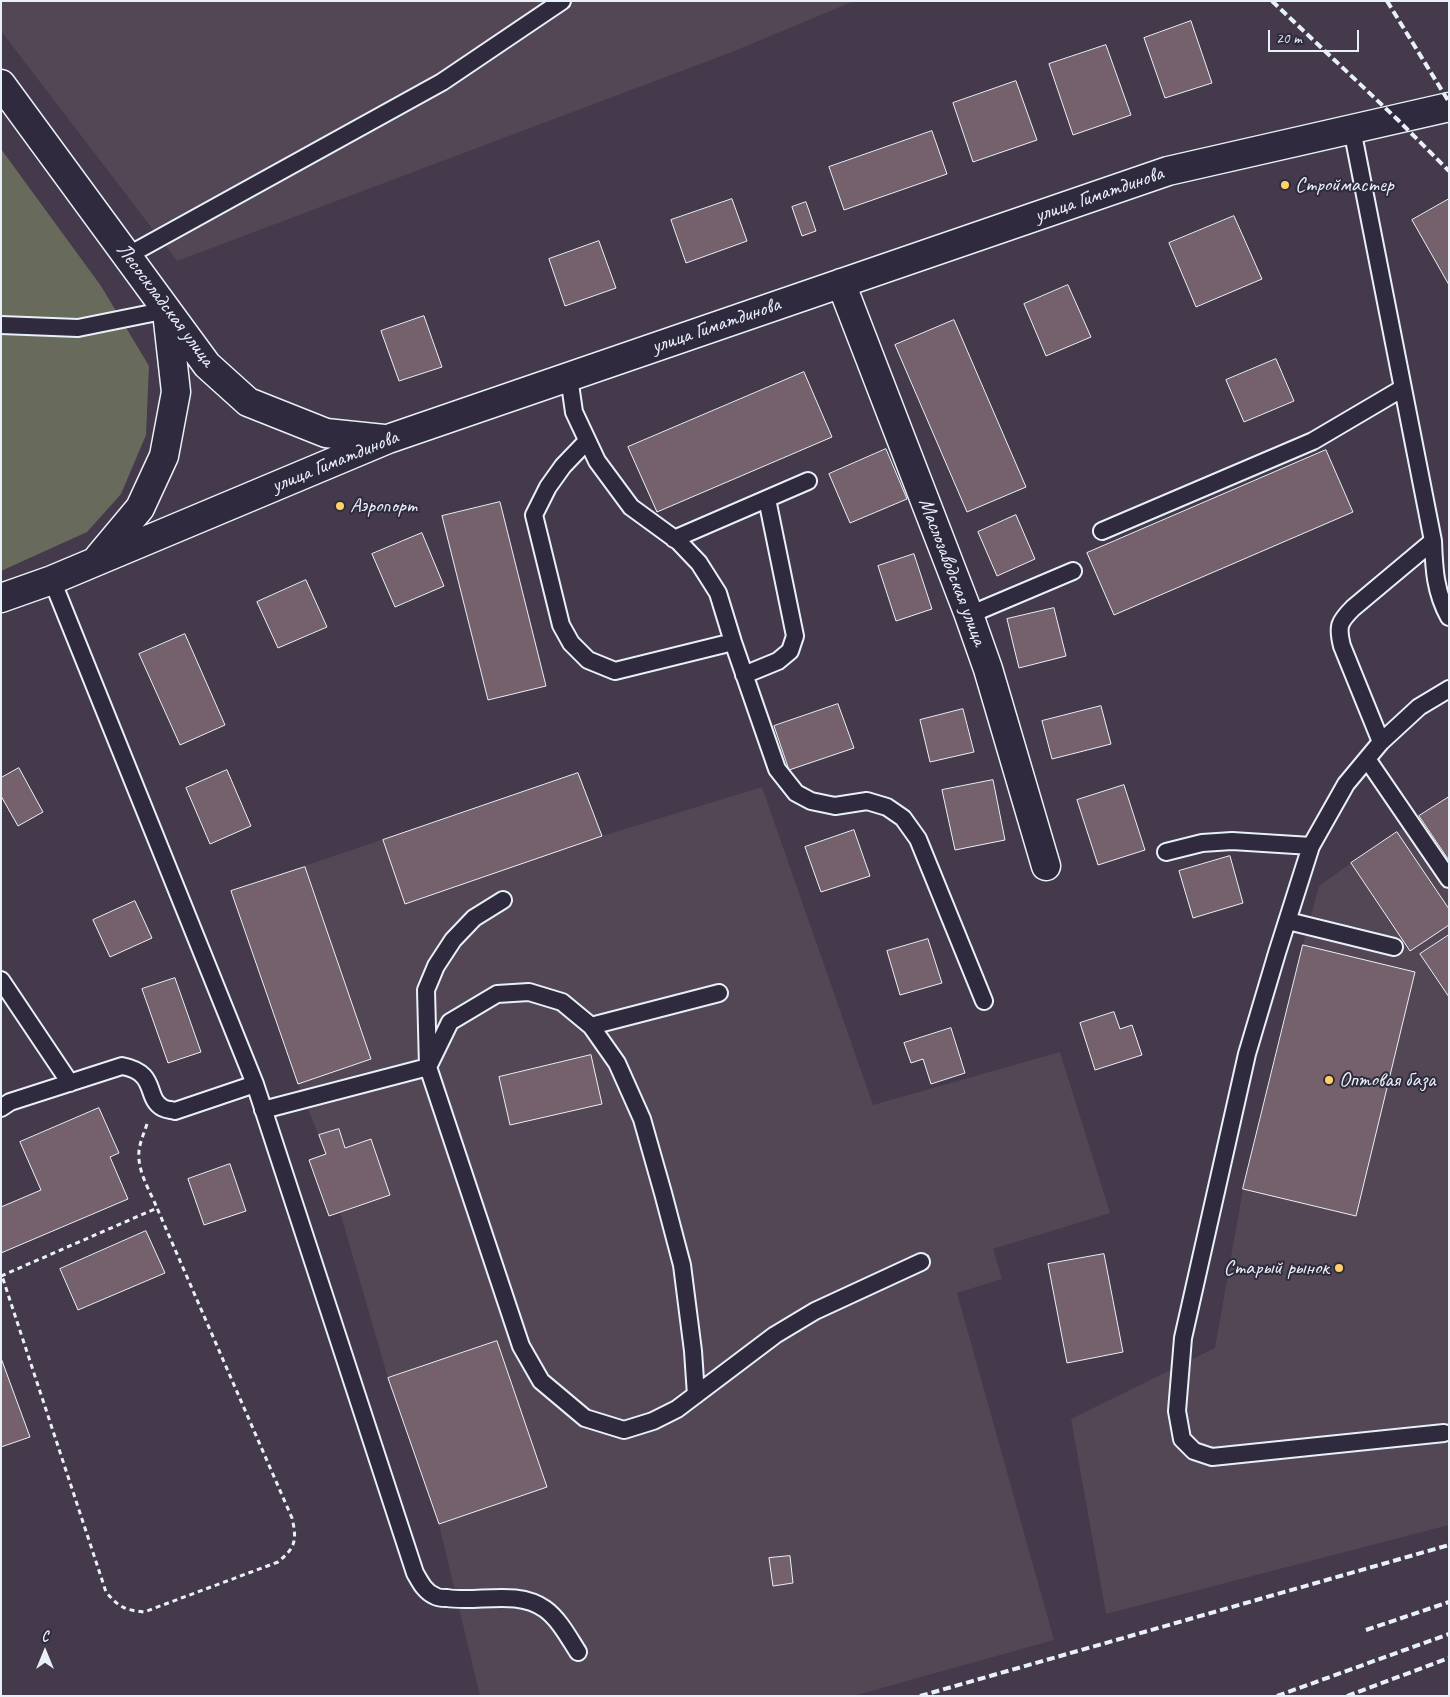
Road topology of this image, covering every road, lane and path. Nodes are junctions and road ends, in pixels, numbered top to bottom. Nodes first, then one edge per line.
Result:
1 (562, 1) edge
2 (1, 84) edge
3 (1449, 107) edge
4 (1352, 129) junction
5 (127, 256) junction
6 (841, 283) junction
7 (167, 310) junction
8 (1, 325) edge
9 (569, 377) junction
10 (1403, 388) junction
11 (388, 439) junction
12 (587, 441) junction
13 (808, 481) dead end
14 (767, 498) junction
15 (1102, 532) dead end
16 (674, 538) junction
17 (1433, 541) junction
18 (97, 560) junction
19 (1074, 570) dead end
20 (52, 580) junction
21 (1, 598) edge
22 (969, 615) junction
23 (1449, 617) edge
24 (732, 642) junction
25 (744, 676) junction
26 (1449, 689) edge
27 (1381, 742) junction
28 (1367, 759) junction
29 (1312, 846) junction
30 (1166, 852) dead end
31 (1046, 866) dead end
32 (1449, 879) edge
33 (503, 900) dead end
34 (1288, 921) junction
35 (1394, 947) dead end
36 (1, 980) edge
37 (719, 993) dead end
38 (984, 1001) dead end
39 (591, 1026) junction
40 (428, 1067) junction
41 (70, 1083) junction
42 (255, 1084) junction
43 (155, 1100) junction
44 (1, 1108) edge
45 (263, 1110) junction
46 (157, 1208) junction
47 (921, 1262) dead end
48 (2, 1276) edge
49 (696, 1395) junction
50 (1444, 1433) dead end
51 (578, 1652) dead end

1 - 5 lane
2 - 5 street, Лесоскладская улица
3 - 4 street, улица Гиматдинова
4 - 6 street, улица Гиматдинова
4 - 10 lane
5 - 7 street, Лесоскладская улица
6 - 9 street, улица Гиматдинова
6 - 22 street, Маслозаводская улица
7 - 8 lane
7 - 11 street, Лесоскладская улица
7 - 18 street
9 - 11 street, улица Гиматдинова
9 - 12 lane
10 - 15 lane
10 - 17 lane
11 - 18 street, улица Гиматдинова
12 - 16 lane
12 - 24 lane
13 - 14 lane
14 - 16 lane
14 - 25 lane
16 - 24 lane
17 - 23 lane
17 - 27 lane
18 - 20 street, улица Гиматдинова
19 - 22 lane
20 - 21 street, улица Гиматдинова
20 - 42 lane
22 - 31 street, Маслозаводская улица
24 - 25 lane
25 - 38 lane
26 - 27 lane
27 - 28 lane
28 - 29 lane
28 - 32 lane
29 - 30 lane
29 - 34 lane
33 - 40 lane
34 - 35 lane
34 - 50 lane
36 - 41 lane
37 - 39 lane
39 - 40 lane
39 - 49 lane
40 - 45 lane
40 - 49 lane
41 - 43 lane
41 - 44 lane
42 - 43 lane
42 - 45 lane
43 - 46 path
45 - 51 lane
46 - 48 path
46 - 48 path
47 - 49 lane

